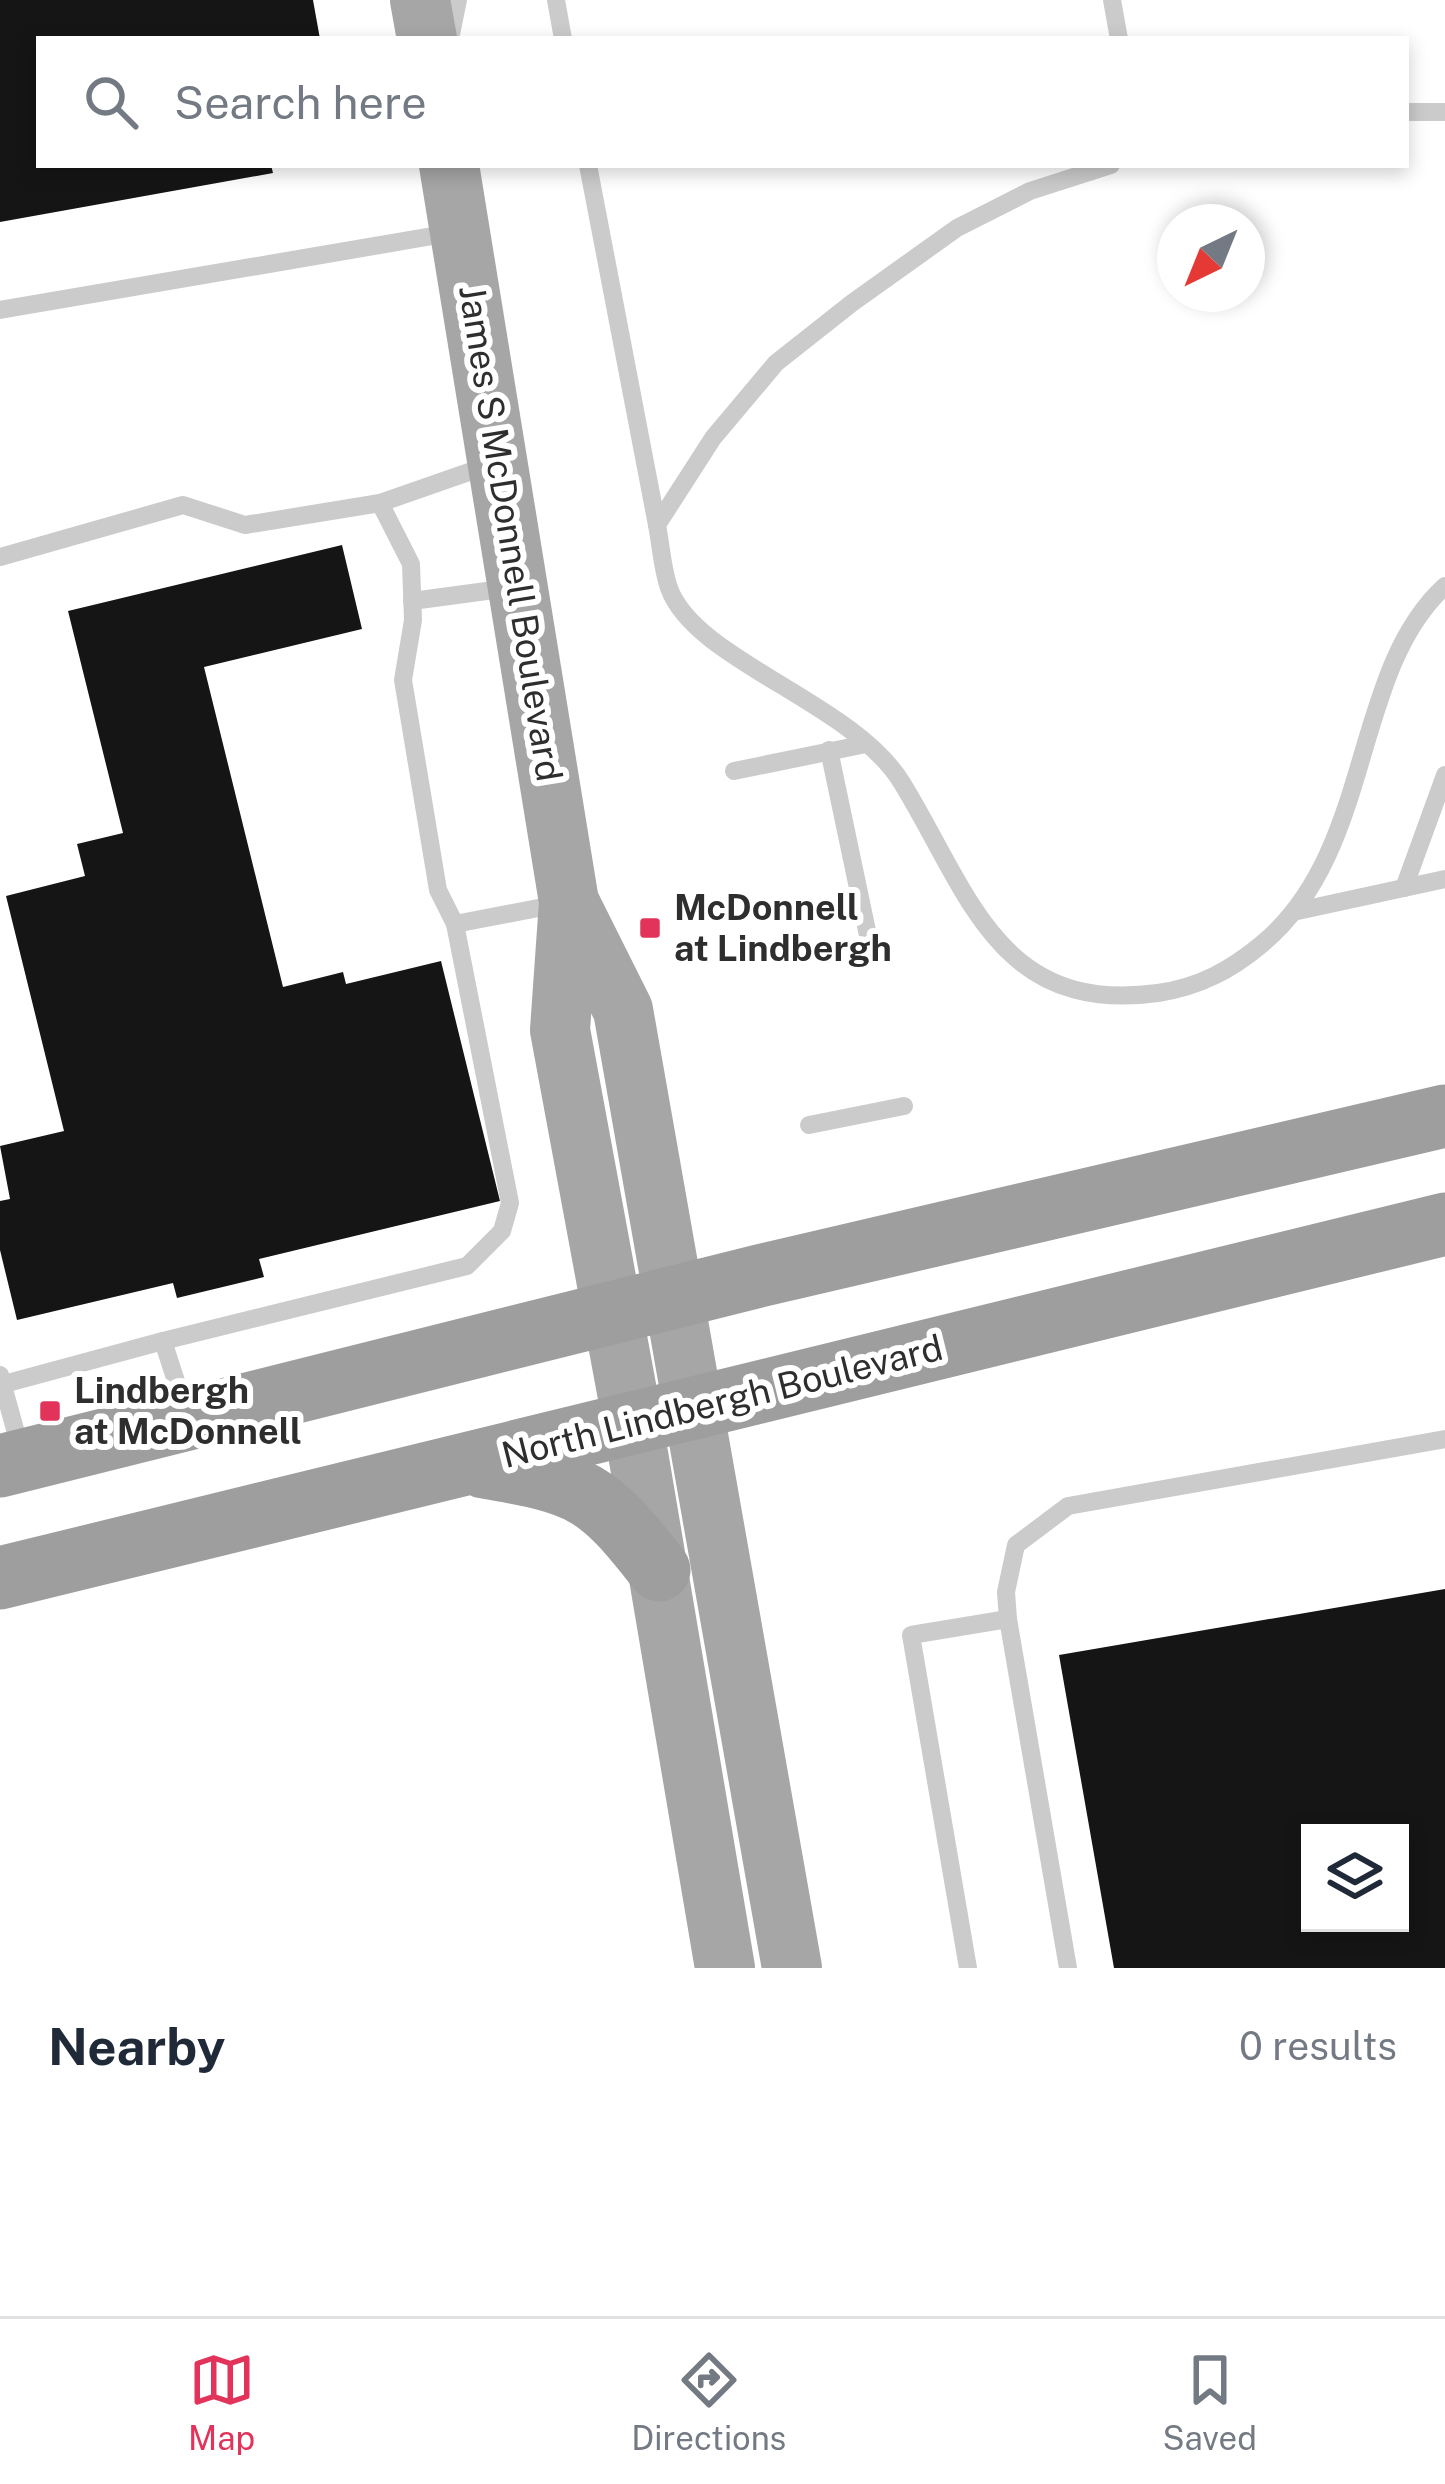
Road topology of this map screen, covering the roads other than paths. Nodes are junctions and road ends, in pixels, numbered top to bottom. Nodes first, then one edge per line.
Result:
1 (420, 0) edge
2 (458, 0) edge
3 (556, 0) edge
4 (1112, 0) edge
5 (426, 36) edge
6 (451, 36) edge
7 (562, 36) edge
8 (1118, 36) edge
9 (1409, 112) edge
10 (1445, 112) edge
11 (450, 168) edge
12 (589, 168) edge
13 (1102, 168) edge
14 (460, 231) junction
15 (0, 310) edge
16 (501, 460) junction
17 (380, 503) junction
18 (657, 525) junction
19 (0, 557) edge
20 (521, 586) junction
21 (1445, 586) edge
22 (412, 601) junction
23 (866, 744) junction
24 (829, 750) junction
25 (734, 772) dead end
26 (1445, 775) edge
27 (1445, 879) edge
28 (1404, 888) junction
29 (569, 902) junction
30 (1294, 912) junction
31 (455, 924) junction
32 (870, 945) dead end
33 (904, 1106) dead end
34 (1445, 1116) edge
35 (808, 1125) dead end
36 (1445, 1224) edge
37 (674, 1298) junction
38 (612, 1313) junction
39 (163, 1341) junction
40 (1, 1381) edge
41 (694, 1411) junction
42 (188, 1420) junction
43 (633, 1424) junction
44 (1445, 1438) edge
45 (12, 1463) edge
46 (465, 1464) junction
47 (659, 1570) junction
48 (0, 1578) edge
49 (1008, 1619) junction
50 (725, 1968) edge
51 (792, 1968) edge
52 (968, 1968) edge
53 (1067, 1968) edge

1 - 5 main road
2 - 6 lane
3 - 7 lane
4 - 8 lane
9 - 10 lane
11 - 14 main road, James S McDonnell Boulevard
12 - 18 lane
13 - 18 lane
14 - 15 lane
14 - 16 main road, James S McDonnell Boulevard
16 - 17 lane
16 - 20 main road, James S McDonnell Boulevard
17 - 19 lane
17 - 22 lane
18 - 23 lane
20 - 22 lane
20 - 29 main road, James S McDonnell Boulevard
21 - 30 lane
22 - 31 lane
23 - 24 lane
23 - 30 lane
24 - 25 lane
24 - 32 lane
26 - 28 lane
27 - 28 lane
28 - 30 lane
29 - 31 lane
29 - 37 main road, James S McDonnell Boulevard
29 - 38 main road, James S McDonnell Boulevard
31 - 39 lane
33 - 35 lane
34 - 37 highway
36 - 41 highway, North Lindbergh Boulevard
37 - 38 highway
37 - 41 main road, James S McDonnell Boulevard
38 - 42 highway
38 - 43 main road, James S McDonnell Boulevard
39 - 40 lane
39 - 42 lane
40 - 45 lane
41 - 43 highway, North Lindbergh Boulevard
41 - 51 main road, James S McDonnell Boulevard
42 - 45 highway
43 - 46 highway, North Lindbergh Boulevard
43 - 47 main road, James S McDonnell Boulevard
44 - 49 lane
46 - 47 highway
46 - 48 highway, North Lindbergh Boulevard
47 - 50 main road, James S McDonnell Boulevard
49 - 52 lane
49 - 53 lane

